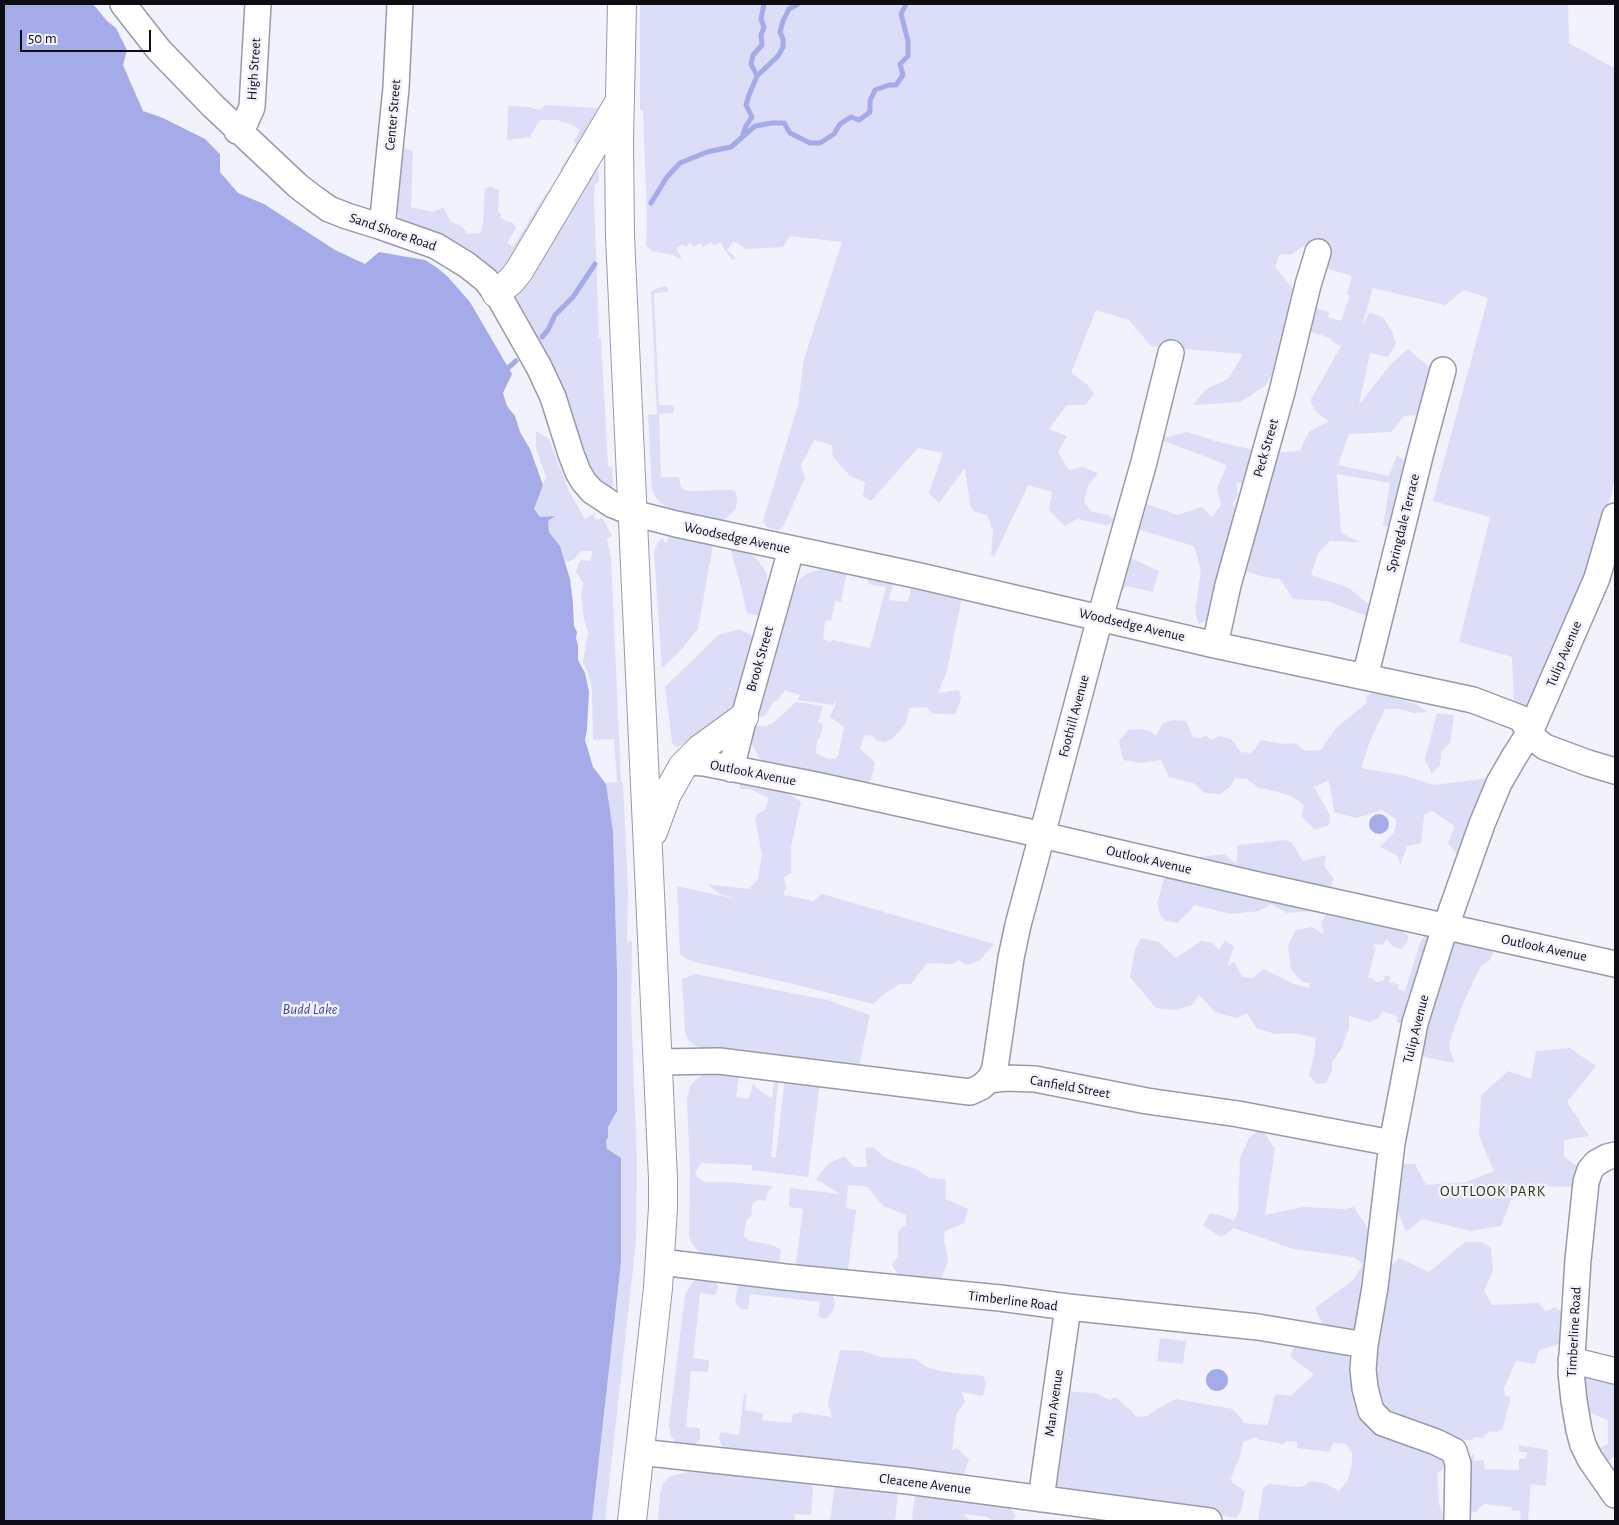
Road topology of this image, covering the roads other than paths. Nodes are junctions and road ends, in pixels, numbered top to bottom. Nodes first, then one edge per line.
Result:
1 (122, 4) edge
2 (258, 4) edge
3 (400, 4) edge
4 (622, 4) edge
5 (620, 101) junction
6 (238, 131) junction
7 (382, 227) junction
8 (1318, 252) dead end
9 (496, 293) junction
10 (1171, 353) dead end
11 (1443, 370) dead end
12 (633, 513) junction
13 (1615, 516) edge
14 (791, 550) junction
15 (1606, 580) edge
16 (1100, 618) junction
17 (1215, 645) junction
18 (1365, 677) junction
19 (744, 717) junction
20 (1530, 732) junction
21 (682, 766) junction
22 (731, 769) junction
23 (1615, 771) edge
24 (1041, 835) junction
25 (648, 845) junction
26 (1446, 926) junction
27 (1615, 964) edge
28 (659, 1062) junction
29 (989, 1080) junction
30 (1392, 1143) junction
31 (1606, 1159) edge
32 (661, 1262) junction
33 (1068, 1307) junction
34 (1365, 1344) junction
35 (1571, 1360) junction
36 (1615, 1371) edge
37 (639, 1452) junction
38 (1615, 1494) edge
39 (1040, 1499) junction
40 (632, 1521) edge
41 (1209, 1521) edge
42 (1457, 1521) edge

1 - 6 street, Sand Shore Road
2 - 6 street, High Street
3 - 7 street, Center Street
4 - 5 main road
5 - 9 main road
5 - 12 main road
6 - 7 street, Sand Shore Road
7 - 9 street, Sand Shore Road
8 - 17 street, Peck Street
9 - 12 street, Sand Shore Road
10 - 16 street, Foothill Avenue
11 - 18 street, Springdale Terrace
12 - 14 street, Woodsedge Avenue
12 - 25 main road
13 - 15 street, Tulip Avenue
14 - 16 street, Woodsedge Avenue
14 - 19 street, Brook Street
15 - 20 street, Tulip Avenue
16 - 17 street, Woodsedge Avenue
16 - 24 street, Foothill Avenue
17 - 18 street, Woodsedge Avenue
18 - 20 street, Woodsedge Avenue
19 - 21 main road
19 - 22 street, Brook Street
20 - 23 street, Woodsedge Avenue
20 - 26 street, Tulip Avenue
21 - 22 street, Outlook Avenue
21 - 25 main road
22 - 24 street, Outlook Avenue
24 - 26 street, Outlook Avenue
24 - 29 street, Foothill Avenue
25 - 28 main road
26 - 27 street, Outlook Avenue
26 - 30 street, Tulip Avenue
28 - 29 street, Canfield Street
28 - 32 main road
29 - 30 street, Canfield Street
30 - 34 street, Tulip Avenue
31 - 35 street, Timberline Road
32 - 33 street, Timberline Road
32 - 37 main road
33 - 34 street, Timberline Road
33 - 39 street, Man Avenue
34 - 42 street, Tulip Avenue
35 - 36 street
35 - 38 street, Timberline Road
37 - 39 street, Cleacene Avenue
37 - 40 main road
39 - 41 street, Cleacene Avenue

